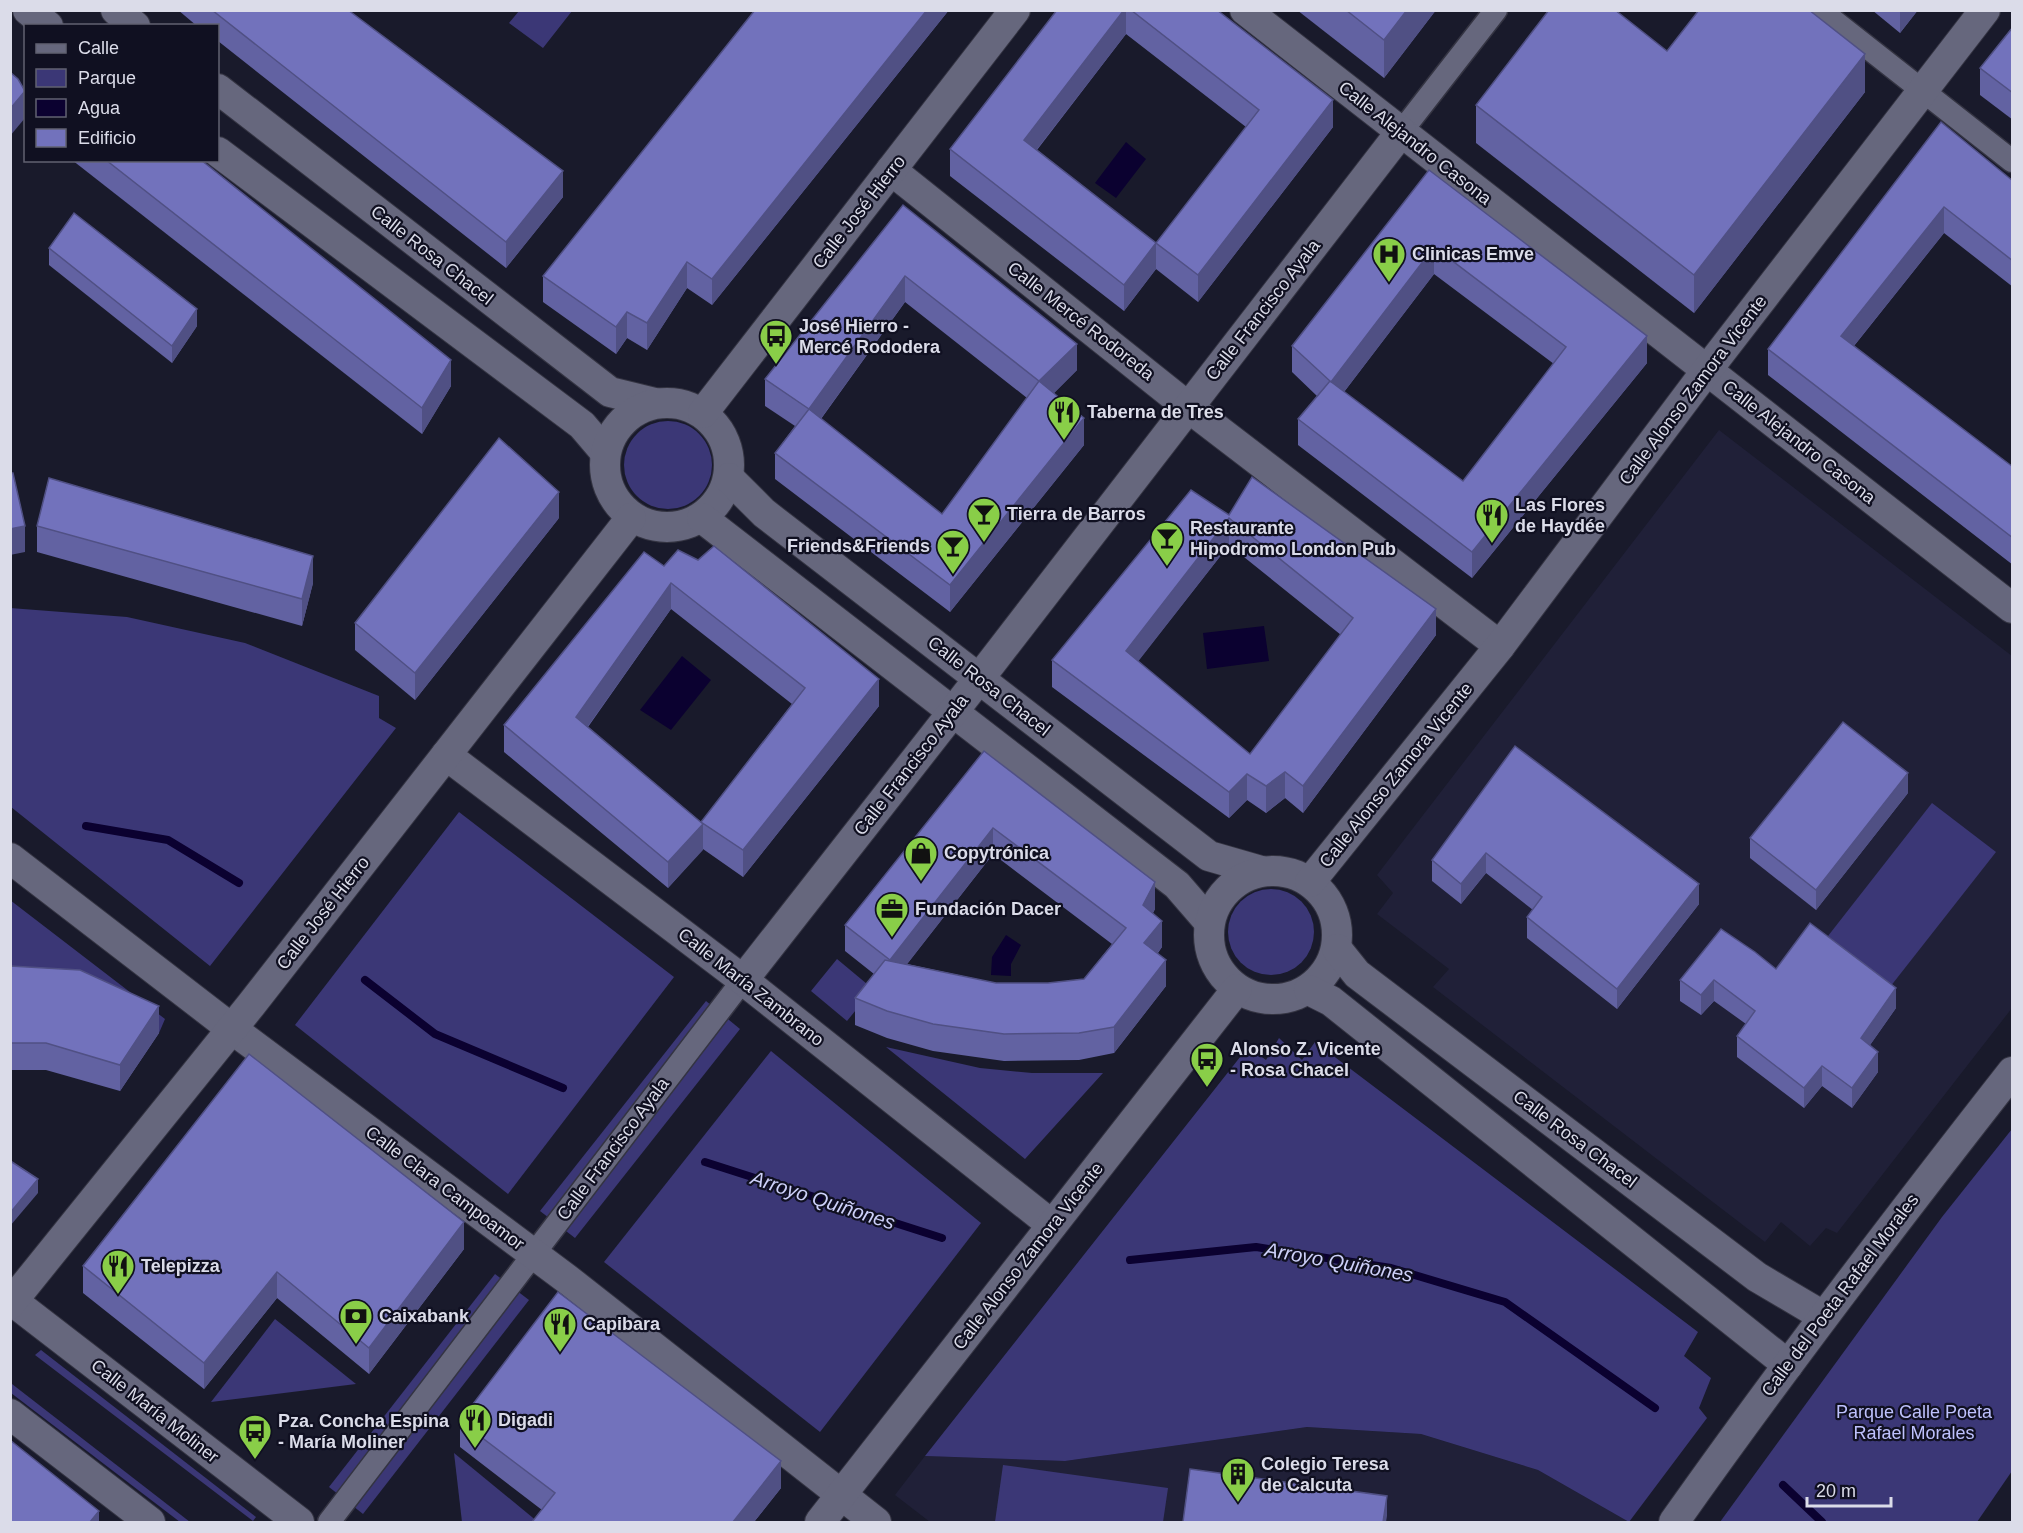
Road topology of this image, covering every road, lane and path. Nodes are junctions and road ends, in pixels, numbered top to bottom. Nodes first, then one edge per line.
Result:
1 (28, 10) edge
2 (116, 10) edge
3 (1015, 10) edge
4 (1245, 10) edge
5 (1496, 10) edge
6 (1820, 10) edge
7 (1985, 10) edge
8 (46, 24) edge
9 (133, 24) edge
10 (219, 90) edge
11 (1922, 91) junction
12 (1401, 132) junction
13 (219, 153) edge
14 (2013, 161) edge
15 (891, 170) junction
16 (1707, 370) junction
17 (655, 403) junction
18 (1188, 406) junction
19 (703, 413) junction
20 (605, 452) junction
21 (729, 478) junction
22 (631, 518) junction
23 (702, 518) junction
24 (2013, 608) edge
25 (1500, 646) junction
26 (980, 678) junction
27 (953, 712) junction
28 (446, 755) junction
29 (10, 858) edge
30 (1261, 871) junction
31 (1310, 882) junction
32 (1209, 922) junction
33 (1337, 949) junction
34 (743, 980) junction
35 (1237, 989) junction
36 (1309, 990) junction
37 (232, 1029) junction
38 (2013, 1072) edge
39 (1052, 1226) junction
40 (534, 1254) junction
41 (11, 1301) edge
42 (1823, 1316) junction
43 (1788, 1365) junction
44 (10, 1414) edge
45 (841, 1496) junction
46 (150, 1522) edge
47 (299, 1522) edge
48 (329, 1522) edge
49 (820, 1522) edge
50 (876, 1522) edge
51 (1674, 1522) edge

1 - 8 street
2 - 9 street
3 - 15 street, Calle José Hierro
4 - 12 street, Calle Alejandro Casona
5 - 12 street, Calle Francisco Ayala
6 - 11 street
7 - 11 street, Calle Alonso Zamora Vicente
10 - 17 street, Calle Rosa Chacel
11 - 14 street
11 - 16 street, Calle Alonso Zamora Vicente
12 - 16 street, Calle Alejandro Casona
12 - 18 street, Calle Francisco Ayala
13 - 20 street
15 - 18 street, Calle Mercé Rodoreda
15 - 19 street, Calle José Hierro
16 - 24 street, Calle Alejandro Casona
16 - 25 street, Calle Alonso Zamora Vicente
17 - 19 street
17 - 20 street
18 - 25 street, Calle Mercé Rodoreda
18 - 26 street, Calle Francisco Ayala
19 - 21 street
20 - 22 street
21 - 23 street
21 - 26 street, Calle Rosa Chacel
22 - 23 street
22 - 28 street, Calle José Hierro
23 - 27 street
25 - 31 street, Calle Alonso Zamora Vicente
26 - 27 street, Calle Francisco Ayala
26 - 30 street, Calle Rosa Chacel
27 - 32 street
27 - 34 street, Calle Francisco Ayala
28 - 34 street, Calle María Zambrano
28 - 37 street, Calle José Hierro
29 - 37 street, Calle Clara Campoamor
30 - 31 street
30 - 32 street
31 - 33 street
32 - 35 street
33 - 36 street
33 - 42 street, Calle Rosa Chacel
34 - 39 street, Calle María Zambrano
34 - 40 street, Calle Francisco Ayala
35 - 36 street
35 - 39 street, Calle Alonso Zamora Vicente
36 - 43 street
37 - 40 street, Calle Clara Campoamor
37 - 41 street, Calle José Hierro
38 - 42 street, Calle del Poeta Rafael Morales
39 - 45 street, Calle Alonso Zamora Vicente
40 - 45 street, Calle Clara Campoamor
40 - 48 street, Calle Francisco Ayala
41 - 47 street, Calle María Moliner
42 - 43 street, Calle del Poeta Rafael Morales
43 - 51 street, Calle del Poeta Rafael Morales
44 - 46 street
45 - 49 street, Calle Alonso Zamora Vicente
45 - 50 street, Calle Clara Campoamor

